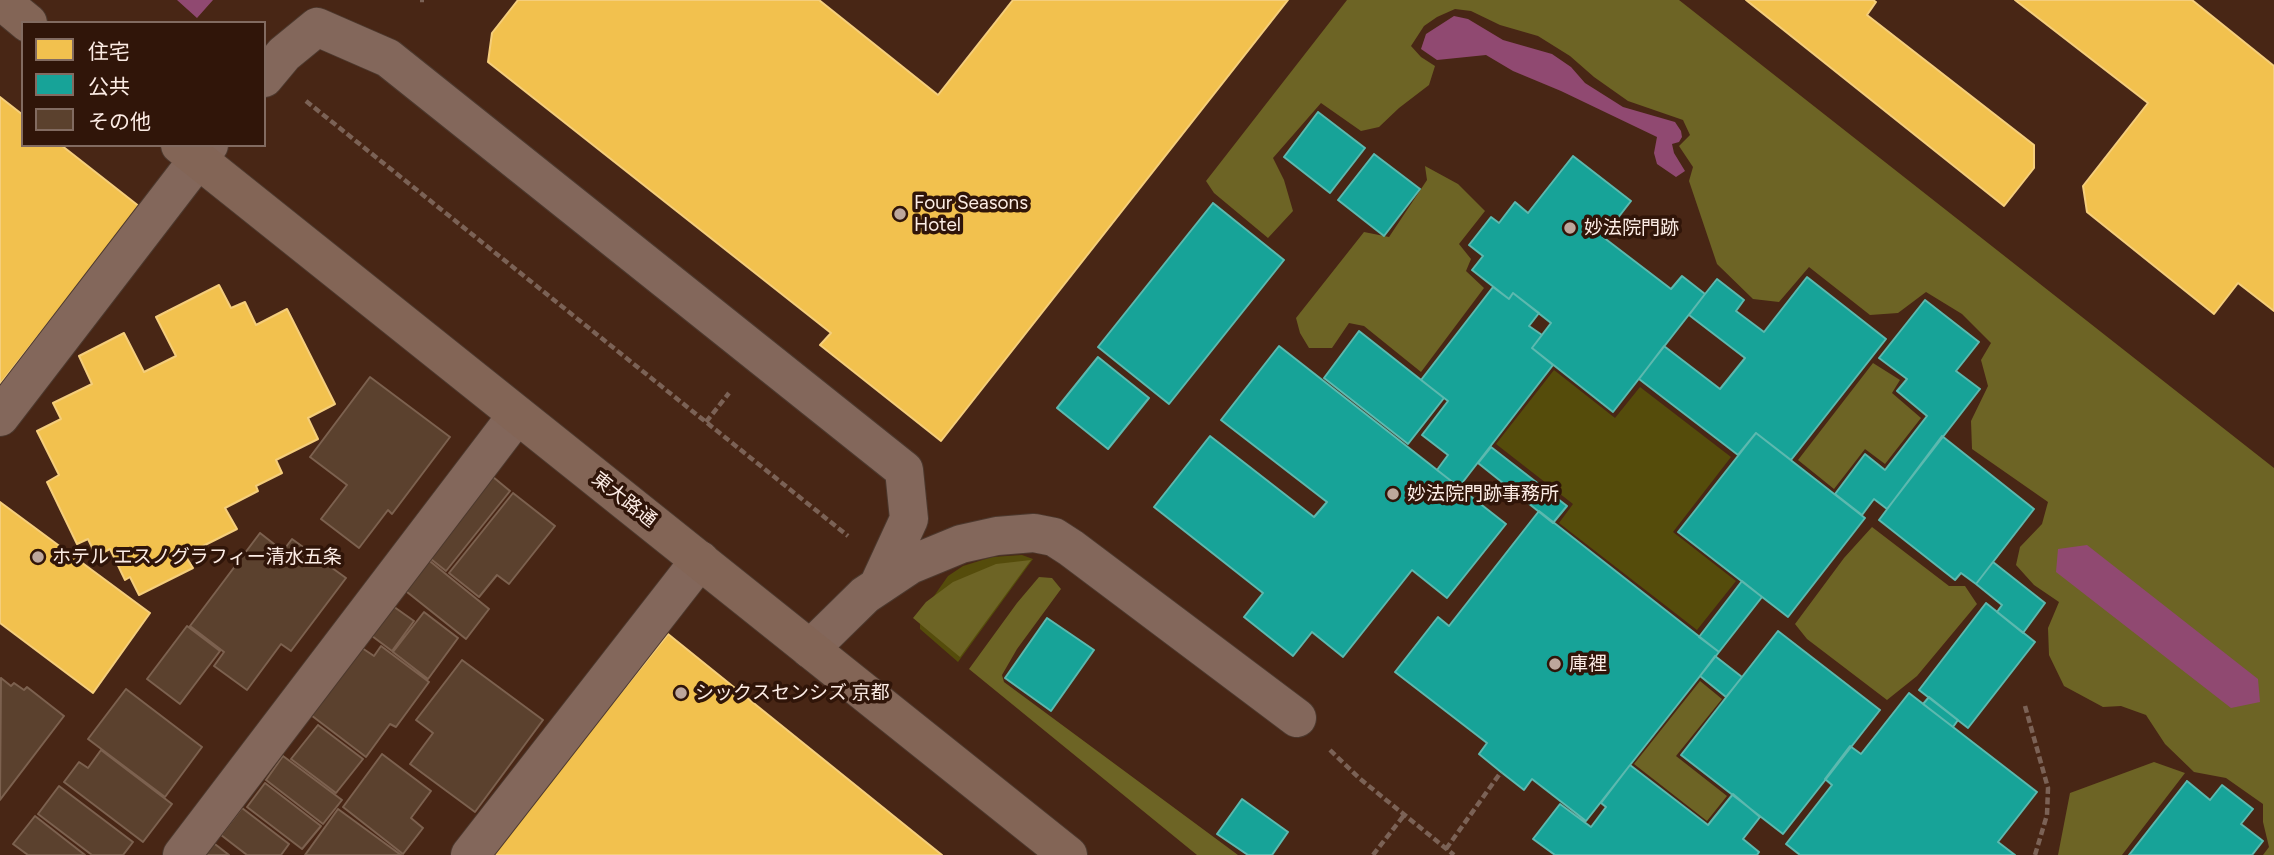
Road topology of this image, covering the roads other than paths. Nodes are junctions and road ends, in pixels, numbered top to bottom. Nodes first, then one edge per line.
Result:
1 (0, 0) edge
2 (26, 21) edge
3 (267, 75) edge
4 (196, 150) edge
5 (517, 415) junction
6 (0, 417) edge
7 (700, 561) junction
8 (879, 584) junction
9 (810, 649) junction
10 (1297, 718) dead end
11 (182, 855) edge
12 (470, 855) edge
13 (1068, 855) edge

1 - 2 main road
3 - 8 street
4 - 5 main road, 東大路通
4 - 6 street
5 - 7 main road, 東大路通
5 - 11 street
7 - 9 main road, 東大路通
7 - 12 street
8 - 9 street
8 - 10 street
9 - 13 main road, 東大路通

